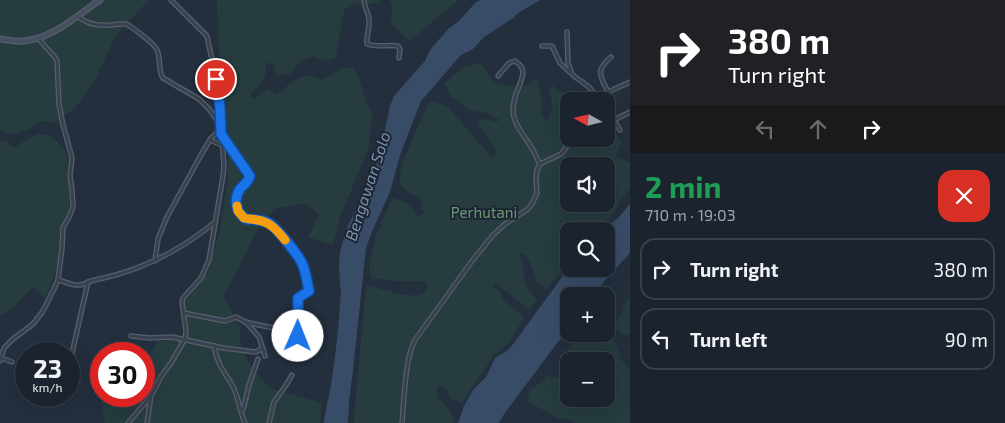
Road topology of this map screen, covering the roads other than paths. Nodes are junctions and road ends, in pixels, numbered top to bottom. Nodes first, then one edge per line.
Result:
1 (100, 0) edge
2 (170, 0) edge
3 (364, 0) edge
4 (77, 16) junction
5 (568, 32) dead end
6 (40, 38) junction
7 (0, 39) edge
8 (542, 46) dead end
9 (611, 57) dead end
10 (399, 58) dead end
11 (498, 76) dead end
12 (574, 76) junction
13 (630, 82) edge
14 (593, 92) edge
15 (608, 92) joint
16 (630, 112) edge
17 (615, 120) edge
18 (615, 122) edge
19 (220, 124) junction
20 (620, 130) dead end
21 (221, 132) junction
22 (210, 140) junction
23 (222, 145) junction
24 (565, 148) edge
25 (540, 164) junction
26 (216, 221) junction
27 (155, 261) junction
28 (58, 280) junction
29 (88, 282) junction
30 (184, 313) junction
31 (246, 322) junction
32 (131, 336) dead end
33 (185, 339) junction
34 (75, 342) edge
35 (214, 346) junction
36 (263, 348) junction
37 (266, 356) dead end
38 (258, 359) dead end
39 (0, 360) edge
40 (12, 362) dead end
41 (292, 374) dead end
42 (155, 388) edge
43 (142, 407) edge
44 (149, 407) edge
45 (241, 411) junction
46 (128, 423) edge
47 (147, 423) edge
48 (245, 423) edge
49 (269, 423) edge
50 (402, 423) edge

1 - 4 street
2 - 19 street
3 - 10 street
4 - 6 street
4 - 19 street
5 - 12 street
6 - 7 street
6 - 28 street
8 - 12 street
9 - 15 street
11 - 25 street
12 - 14 street
13 - 15 street
16 - 17 street
18 - 20 street
19 - 21 street
21 - 22 street
21 - 23 street
21 - 31 street
22 - 23 street
22 - 27 street
23 - 26 street
24 - 25 street
25 - 50 street
26 - 27 street
26 - 30 street
27 - 29 street
28 - 29 street
28 - 39 street
29 - 34 street
30 - 31 street
30 - 33 street
31 - 36 street
32 - 33 street
33 - 35 street
33 - 42 street
35 - 36 street
35 - 45 street
36 - 37 street
38 - 45 street
39 - 40 street
41 - 49 street
43 - 46 street
44 - 47 street
45 - 48 street

